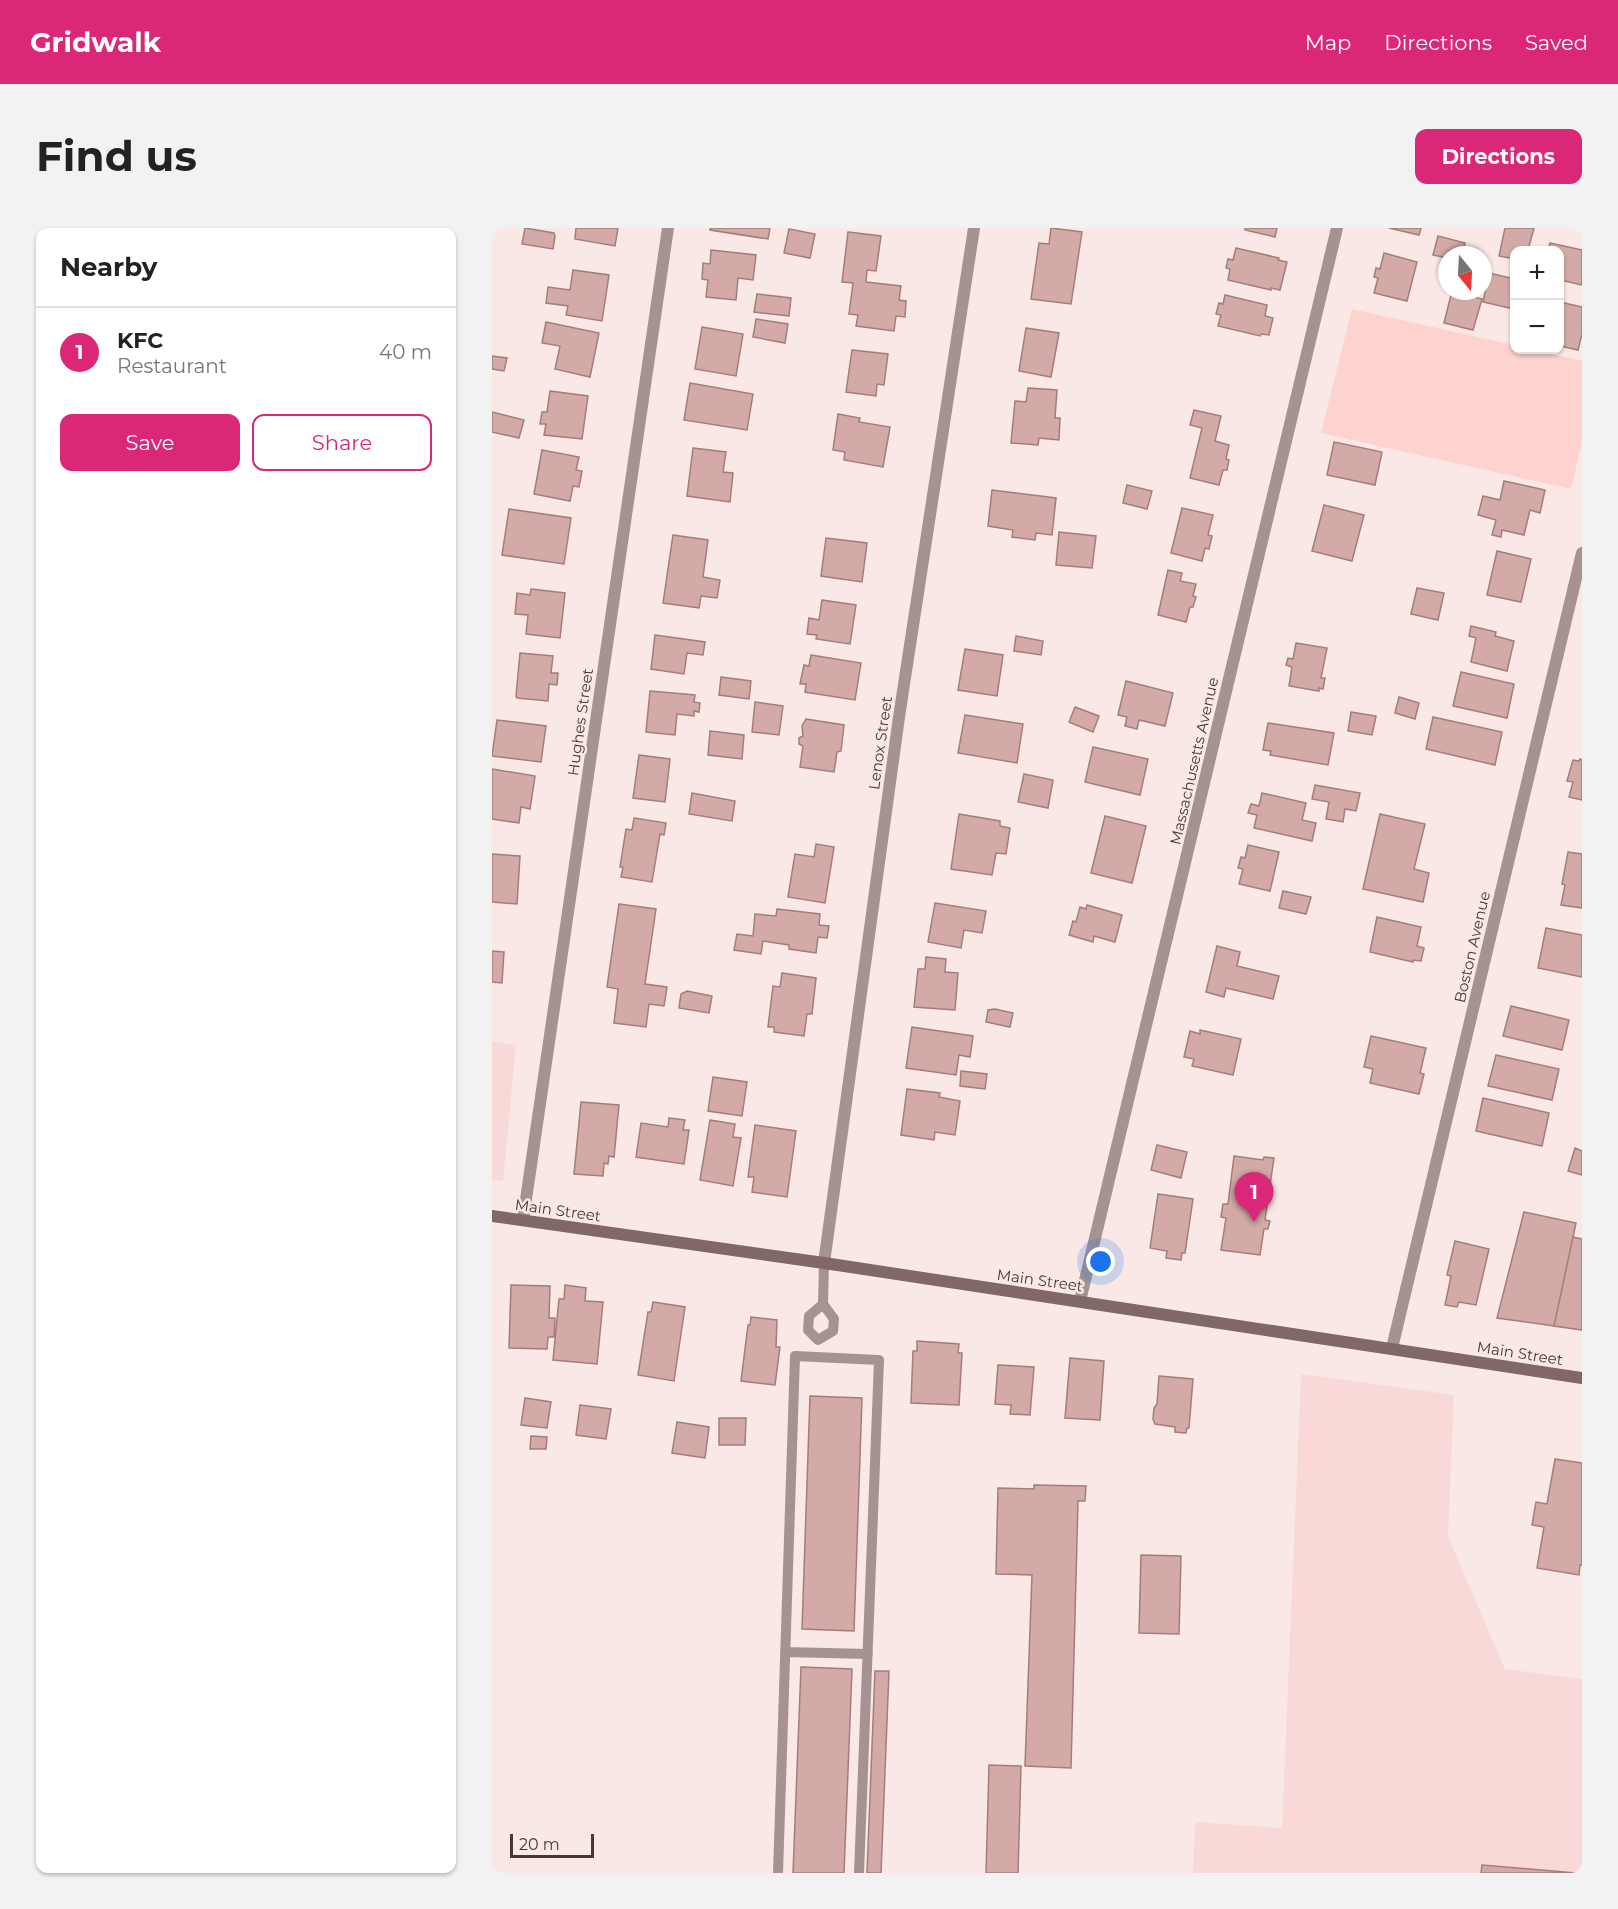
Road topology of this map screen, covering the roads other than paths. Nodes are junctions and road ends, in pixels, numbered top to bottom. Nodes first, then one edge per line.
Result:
1 (668, 228) edge
2 (974, 228) edge
3 (1337, 228) edge
4 (1582, 553) edge
5 (492, 1216) edge
6 (523, 1220) junction
7 (824, 1263) junction
8 (1080, 1301) junction
9 (823, 1304) junction
10 (818, 1340) junction
11 (1392, 1348) junction
12 (817, 1356) junction
13 (1582, 1378) edge
14 (785, 1652) junction
15 (868, 1654) junction
16 (778, 1873) edge
17 (859, 1873) edge

1 - 6 street, Hughes Street
2 - 7 street, Lenox Street
3 - 8 street, Massachusetts Avenue
4 - 11 street, Boston Avenue
5 - 6 main road, Main Street
6 - 7 main road, Main Street
7 - 8 main road, Main Street
7 - 9 lane
8 - 11 main road, Main Street
9 - 10 lane
9 - 10 lane
10 - 12 lane
11 - 13 main road, Main Street
12 - 14 lane
12 - 15 lane
14 - 15 lane
14 - 16 lane
15 - 17 lane

